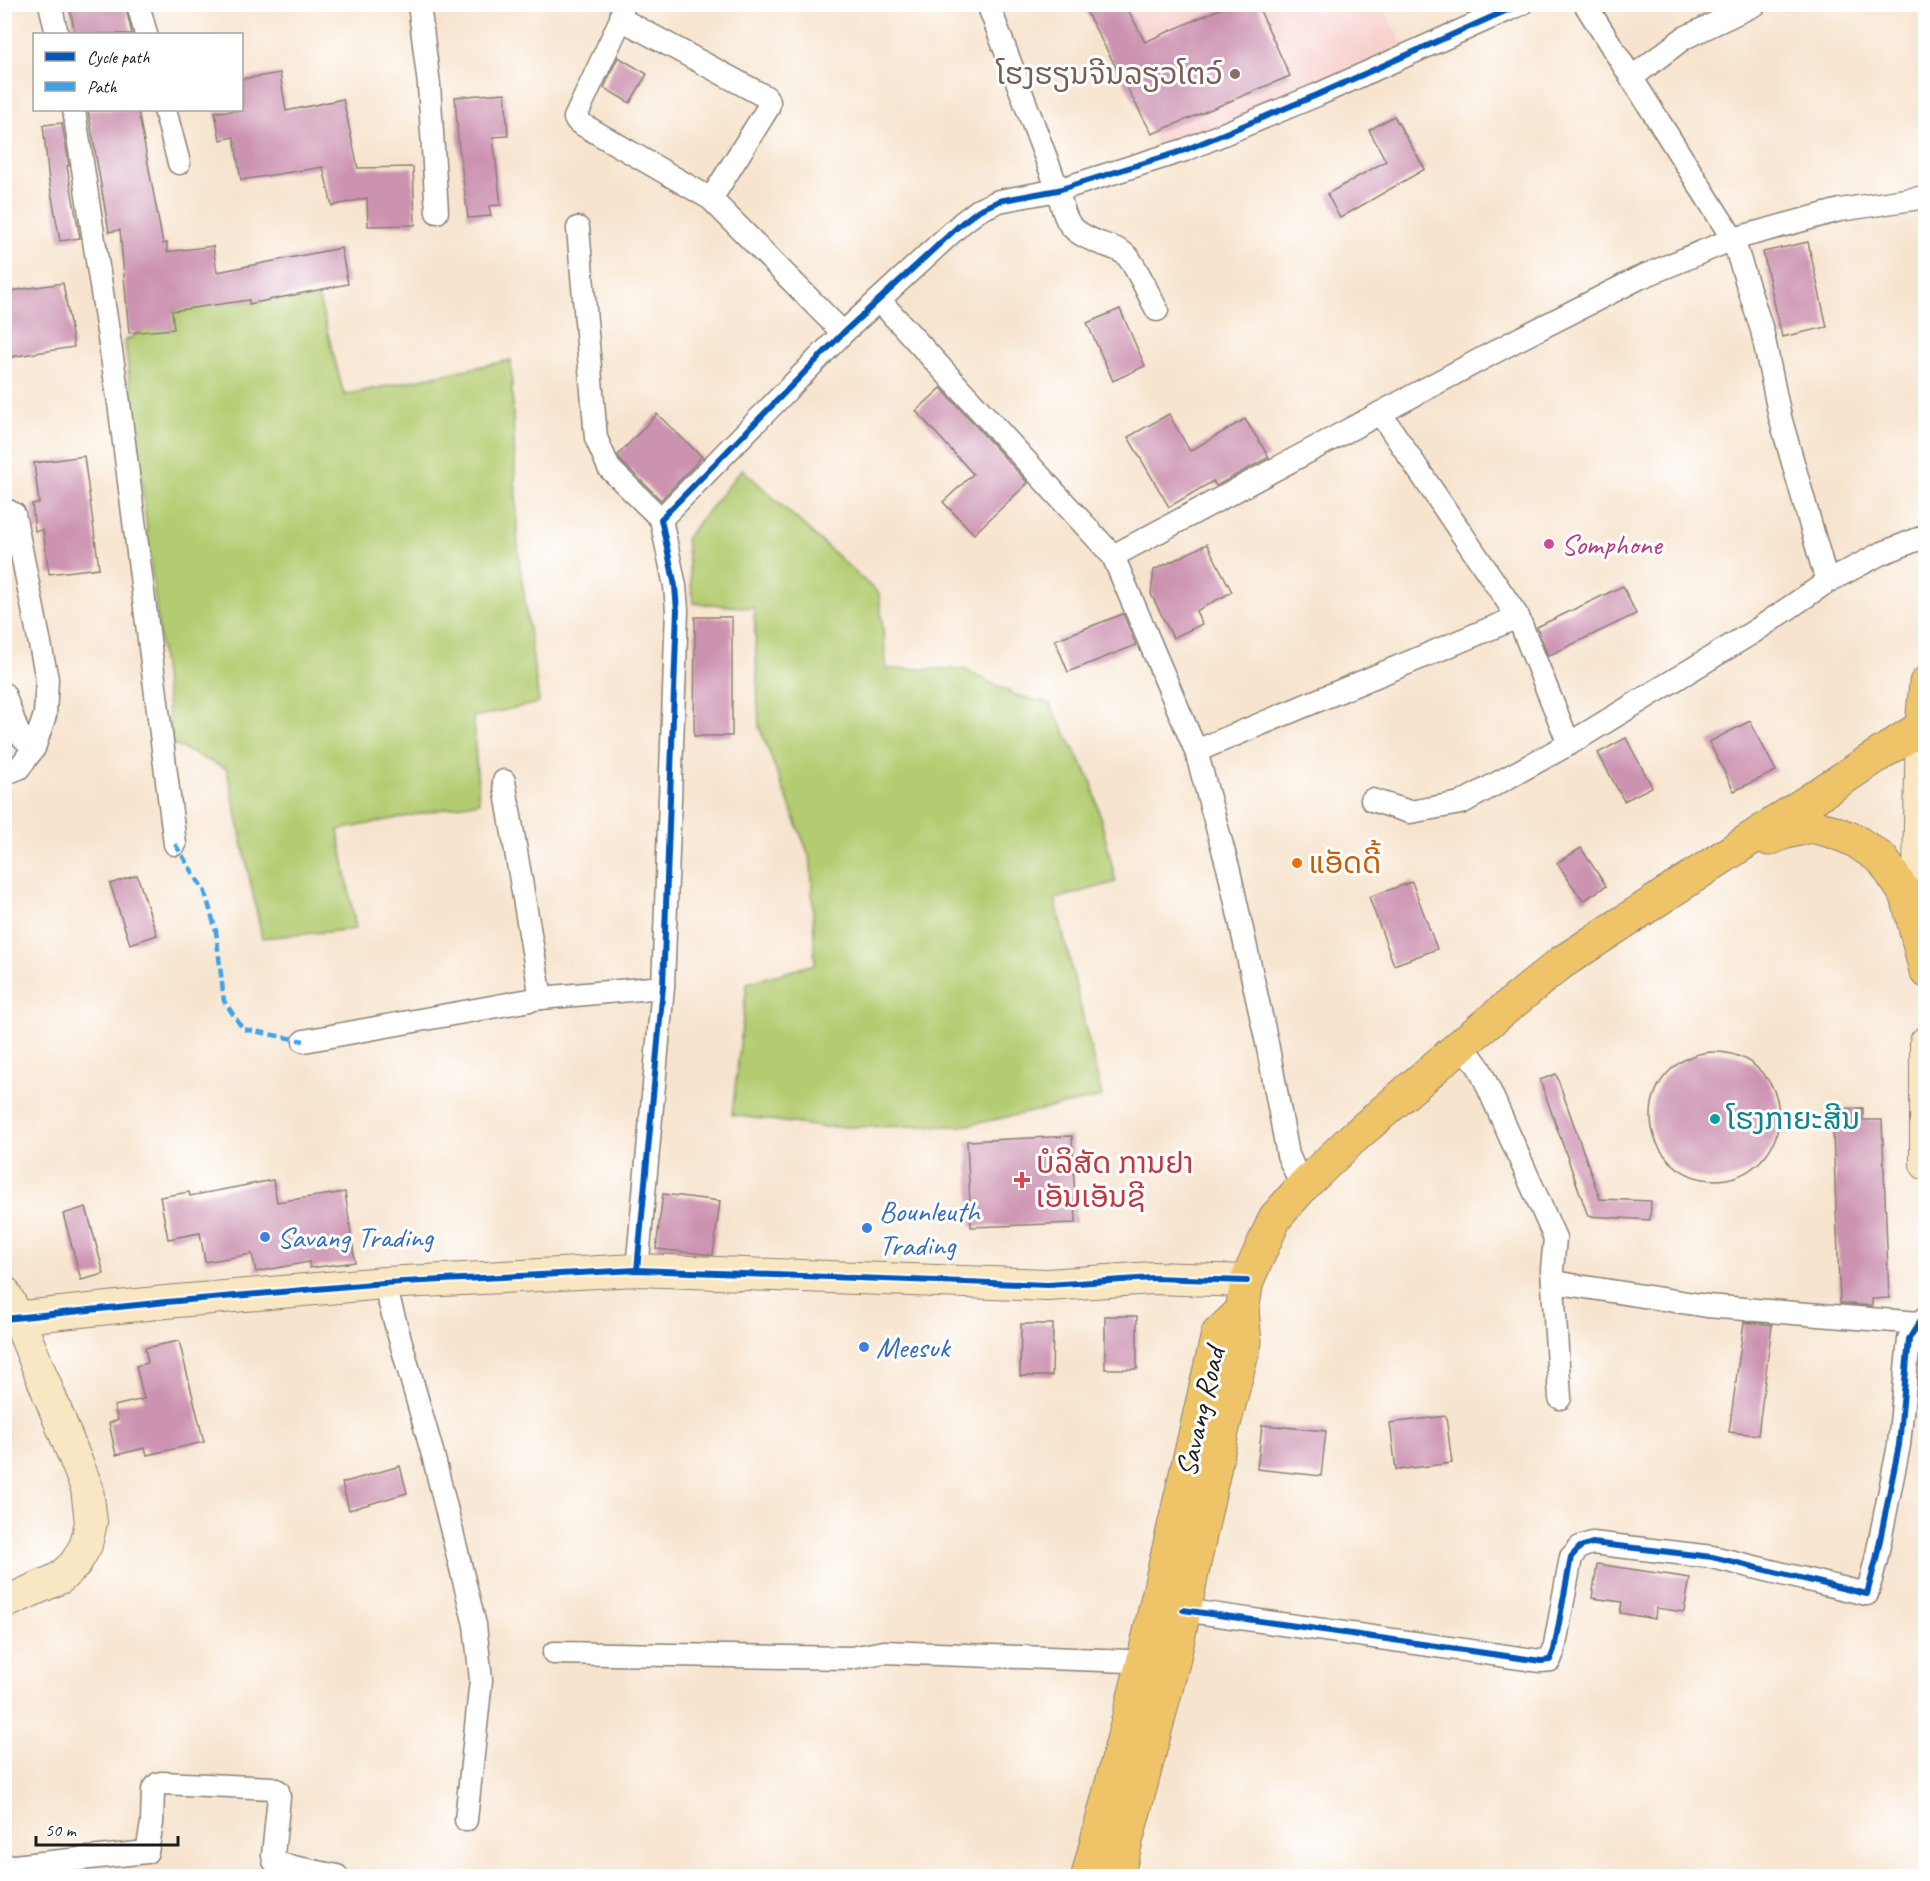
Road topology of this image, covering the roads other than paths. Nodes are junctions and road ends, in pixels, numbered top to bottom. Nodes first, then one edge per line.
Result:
1 (50, 4) edge
2 (138, 4) edge
3 (418, 4) edge
4 (988, 4) edge
5 (1521, 4) edge
6 (1585, 4) edge
7 (1756, 4) edge
8 (622, 12) edge
9 (57, 33) edge
10 (146, 33) edge
11 (1631, 78) junction
12 (74, 111) edge
13 (165, 111) edge
14 (179, 162) dead end
15 (1058, 190) junction
16 (1926, 196) edge
17 (711, 199) junction
18 (437, 212) dead end
19 (578, 228) dead end
20 (1733, 239) junction
21 (879, 300) junction
22 (1157, 310) dead end
23 (843, 333) junction
24 (1380, 413) junction
25 (4, 509) edge
26 (661, 519) junction
27 (1926, 536) edge
28 (1113, 556) junction
29 (1827, 582) junction
30 (1518, 617) junction
31 (1926, 683) edge
32 (4, 694) edge
33 (1924, 725) edge
34 (1569, 744) junction
35 (34, 748) junction
36 (1196, 751) junction
37 (4, 774) edge
38 (504, 781) dead end
39 (1372, 800) dead end
40 (175, 844) dead end
41 (1702, 870) junction
42 (1926, 909) edge
43 (1926, 971) edge
44 (663, 987) junction
45 (541, 998) junction
46 (304, 1041) dead end
47 (1926, 1042) edge
48 (1462, 1044) junction
49 (1926, 1164) edge
50 (1302, 1187) junction
51 (637, 1270) junction
52 (1553, 1282) junction
53 (384, 1283) junction
54 (1245, 1296) junction
55 (9, 1309) edge
56 (1922, 1320) edge
57 (1560, 1398) dead end
58 (4, 1603) edge
59 (1183, 1610) junction
60 (554, 1653) dead end
61 (1158, 1662) junction
62 (466, 1820) dead end
63 (4, 1867) edge
64 (337, 1876) edge
65 (1088, 1876) edge
66 (1117, 1876) edge

1 - 9 street
2 - 10 street
3 - 18 street
4 - 15 street
5 - 15 street
6 - 11 street
7 - 11 street
8 - 17 street
8 - 17 street
11 - 20 street
12 - 40 street
13 - 14 street
15 - 21 street
15 - 22 street
16 - 20 street
17 - 23 street
19 - 26 street
20 - 24 street
20 - 29 street
21 - 23 street
21 - 28 street
23 - 26 street
24 - 28 street
24 - 30 street
25 - 35 street
26 - 44 street
27 - 29 street
28 - 36 street
29 - 34 street
30 - 34 street
30 - 36 street
31 - 33 main road
32 - 35 street
33 - 41 main road
33 - 42 street
34 - 39 street
35 - 37 street
36 - 50 street
38 - 45 street
41 - 43 main road
41 - 48 main road
44 - 45 street
44 - 51 street
45 - 46 street
47 - 49 street
48 - 50 main road
48 - 52 street
50 - 54 main road
51 - 53 street
51 - 54 street
52 - 56 street
52 - 57 street
53 - 55 street
53 - 62 street
54 - 59 main road, Savang Road
54 - 61 main road, Savang Road
55 - 58 street
56 - 59 street
59 - 61 main road, Savang Road
60 - 61 street
61 - 65 main road, Savang Road
61 - 66 main road, Savang Road
63 - 64 street

